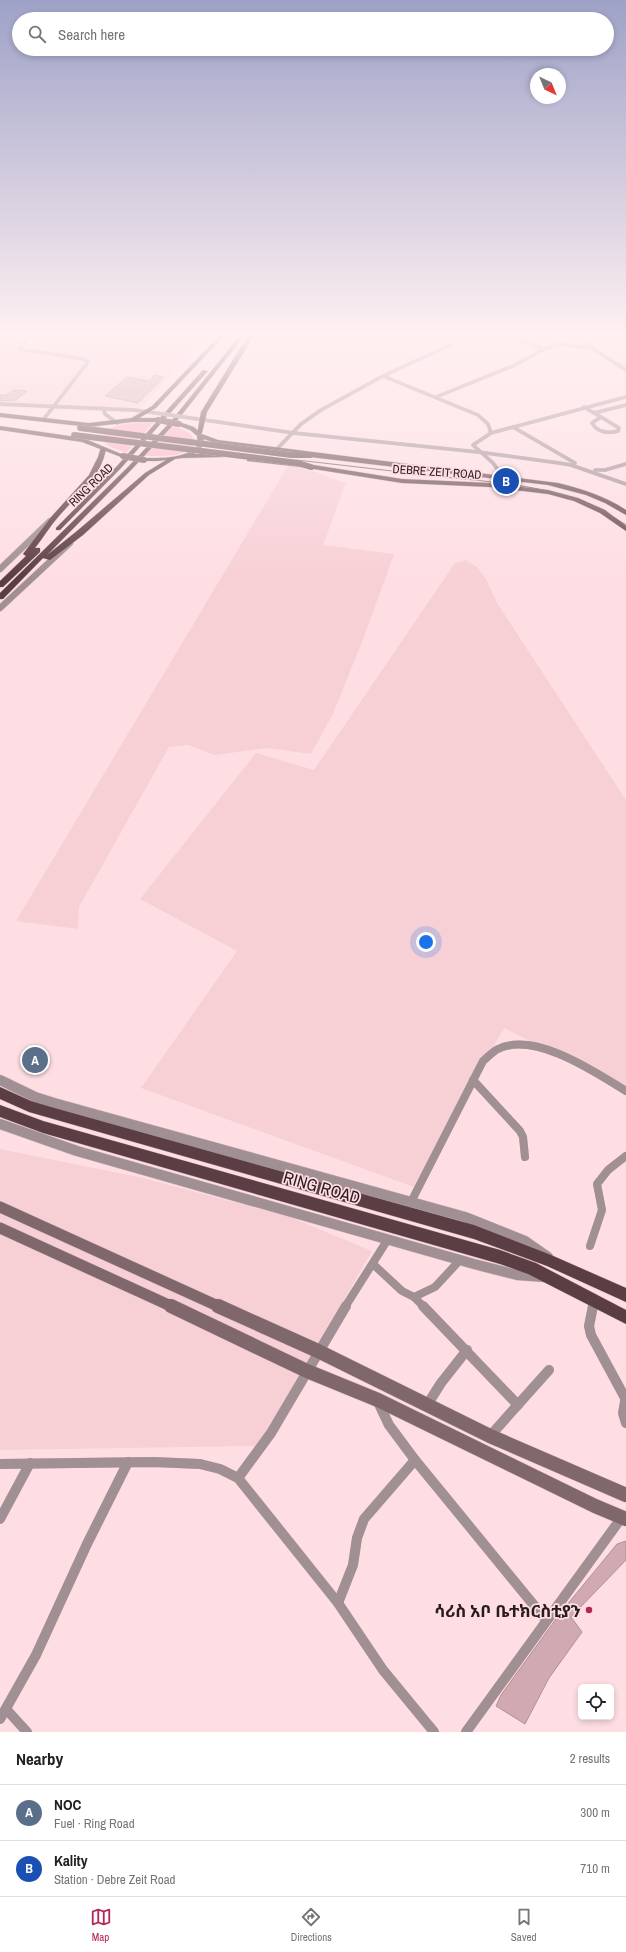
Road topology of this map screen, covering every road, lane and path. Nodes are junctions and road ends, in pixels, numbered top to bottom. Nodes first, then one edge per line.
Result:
1 (47, 415) edge
2 (106, 415) edge
3 (142, 415) edge
4 (167, 415) edge
5 (170, 415) edge
6 (179, 415) edge
7 (203, 415) edge
8 (313, 415) edge
9 (477, 415) edge
10 (556, 415) edge
11 (598, 415) edge
12 (0, 416) edge
13 (602, 417) junction
14 (43, 420) junction
15 (132, 420) junction
16 (201, 420) junction
17 (117, 423) junction
18 (0, 426) edge
19 (513, 427) junction
20 (491, 433) junction
21 (293, 434) junction
22 (200, 435) junction
23 (103, 448) junction
24 (276, 450) junction
25 (479, 452) junction
26 (310, 455) junction
27 (183, 456) junction
28 (173, 458) junction
29 (569, 463) junction
30 (626, 464) edge
31 (311, 467) junction
32 (504, 477) junction
33 (626, 484) edge
34 (626, 513) edge
35 (55, 516) junction
36 (626, 529) edge
37 (80, 533) junction
38 (0, 569) edge
39 (8, 578) junction
40 (0, 585) edge
41 (0, 598) edge
42 (0, 608) edge
43 (0, 1080) edge
44 (473, 1080) junction
45 (626, 1090) edge
46 (0, 1093) edge
47 (0, 1111) edge
48 (0, 1124) edge
49 (626, 1156) edge
50 (525, 1158) dead end
51 (411, 1202) junction
52 (0, 1207) edge
53 (0, 1228) edge
54 (388, 1239) junction
55 (590, 1246) dead end
56 (460, 1260) junction
57 (552, 1260) junction
58 (374, 1265) junction
59 (548, 1277) junction
60 (626, 1295) edge
61 (414, 1297) junction
62 (594, 1300) junction
63 (626, 1317) edge
64 (467, 1350) junction
65 (318, 1351) junction
66 (549, 1370) dead end
67 (307, 1371) junction
68 (625, 1397) edge
69 (378, 1400) junction
70 (427, 1405) junction
71 (518, 1405) junction
72 (626, 1423) edge
73 (490, 1436) junction
74 (415, 1460) junction
75 (128, 1462) junction
76 (30, 1463) junction
77 (0, 1464) edge
78 (238, 1478) junction
79 (626, 1495) edge
80 (624, 1518) edge
81 (0, 1519) edge
82 (338, 1603) junction
83 (546, 1620) junction
84 (6, 1709) junction
85 (0, 1719) edge
86 (27, 1732) edge
87 (434, 1732) edge
88 (466, 1732) edge

1 - 14 street
2 - 17 street
3 - 15 highway
4 - 39 highway, RING ROAD
5 - 16 street, bridge
6 - 41 highway, RING ROAD
7 - 16 highway
8 - 21 street
9 - 20 street
10 - 19 street
11 - 13 street
12 - 14 main road
12 - 26 main road, bridge
13 - 13 street
14 - 17 main road
15 - 17 main road
15 - 22 main road, bridge
16 - 21 street
16 - 22 highway
17 - 23 main road
18 - 23 main road
18 - 31 main road, bridge
19 - 20 street
19 - 29 street
20 - 25 street
21 - 24 street
21 - 25 street
22 - 24 main road
22 - 27 main road
23 - 28 main road, bridge
23 - 35 highway
24 - 26 main road
25 - 29 street
25 - 32 street
26 - 32 main road, DEBRE ZEIT ROAD
27 - 28 main road
27 - 31 main road
28 - 37 highway
29 - 30 street
29 - 33 street
31 - 36 main road, DEBRE ZEIT ROAD
32 - 34 main road, DEBRE ZEIT ROAD
35 - 38 street
35 - 39 highway
37 - 41 highway
37 - 42 street
39 - 40 highway, RING ROAD
43 - 51 street
44 - 45 street
44 - 50 street
44 - 51 street
46 - 57 highway, RING ROAD
47 - 59 highway, RING ROAD
48 - 54 street
49 - 55 street
51 - 57 street
52 - 65 main road
53 - 67 main road
54 - 56 street
54 - 58 street
56 - 59 street
56 - 61 street
57 - 60 highway, RING ROAD
58 - 61 street
58 - 65 street
59 - 62 highway, RING ROAD
61 - 64 street
62 - 63 highway, RING ROAD
62 - 68 street
64 - 70 street
64 - 71 street
65 - 67 street
65 - 70 main road
66 - 71 street
67 - 69 main road
67 - 78 street
68 - 72 street
69 - 74 street
69 - 80 main road
70 - 73 main road
71 - 73 street
73 - 79 main road
74 - 82 street
74 - 83 street
75 - 76 street
75 - 78 street
75 - 84 street
76 - 77 street
76 - 81 street
78 - 82 street
80 - 83 street
82 - 87 street
83 - 88 street
84 - 85 street
84 - 86 street

